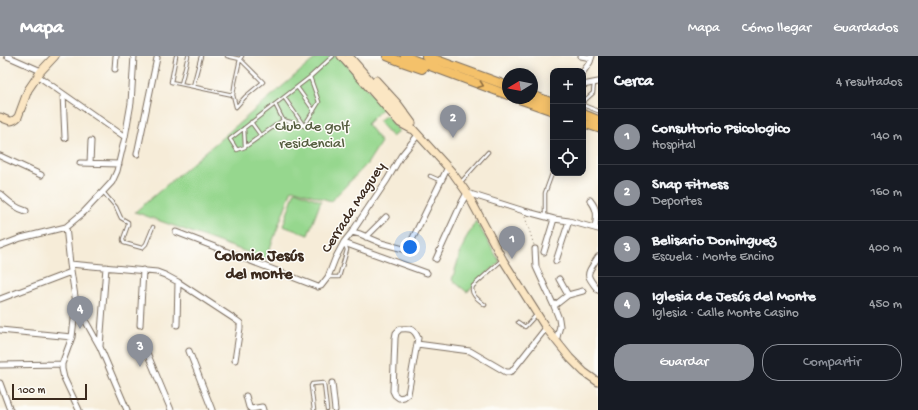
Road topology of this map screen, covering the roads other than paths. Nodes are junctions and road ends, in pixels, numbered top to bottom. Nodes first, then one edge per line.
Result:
1 (7, 56) edge
2 (116, 56) edge
3 (134, 56) edge
4 (176, 56) edge
5 (188, 56) edge
6 (201, 56) edge
7 (227, 56) edge
8 (333, 56) edge
9 (341, 56) edge
10 (349, 56) edge
11 (355, 56) edge
12 (387, 56) edge
13 (405, 56) edge
14 (426, 56) edge
15 (581, 56) edge
16 (52, 57) edge
17 (158, 57) edge
18 (241, 57) edge
19 (591, 57) edge
20 (586, 68) edge
21 (115, 70) dead end
22 (39, 73) junction
23 (458, 76) junction
24 (310, 77) junction
25 (596, 82) edge
26 (181, 84) junction
27 (502, 84) edge
28 (586, 84) edge
29 (193, 86) junction
30 (298, 86) junction
31 (502, 93) edge
32 (63, 94) junction
33 (233, 95) junction
34 (284, 97) junction
35 (538, 97) edge
36 (586, 99) edge
37 (550, 102) edge
38 (275, 104) junction
39 (532, 104) edge
40 (586, 109) edge
41 (314, 111) junction
42 (550, 111) edge
43 (586, 115) edge
44 (0, 117) edge
45 (598, 119) edge
46 (283, 120) junction
47 (586, 121) edge
48 (251, 122) junction
49 (304, 126) junction
50 (244, 128) junction
51 (417, 133) junction
52 (261, 136) junction
53 (125, 137) junction
54 (65, 138) dead end
55 (91, 141) dead end
56 (245, 147) junction
57 (488, 152) dead end
58 (137, 154) dead end
59 (0, 156) edge
60 (80, 163) dead end
61 (90, 163) junction
62 (119, 164) junction
63 (447, 166) junction
64 (41, 174) dead end
65 (430, 176) dead end
66 (551, 176) edge
67 (461, 183) junction
68 (103, 192) junction
69 (468, 193) junction
70 (0, 194) edge
71 (590, 200) dead end
72 (26, 211) dead end
73 (386, 217) dead end
74 (545, 217) junction
75 (554, 219) junction
76 (569, 222) junction
77 (66, 227) junction
78 (153, 227) dead end
79 (597, 228) edge
80 (176, 232) dead end
81 (352, 232) junction
82 (366, 237) junction
83 (344, 244) junction
84 (0, 246) edge
85 (535, 249) road end
86 (544, 252) dead end
87 (598, 257) edge
88 (436, 259) dead end
89 (503, 260) junction
90 (556, 261) dead end
91 (70, 264) junction
92 (106, 267) junction
93 (143, 270) junction
94 (71, 272) junction
95 (427, 273) dead end
96 (328, 277) junction
97 (559, 279) dead end
98 (178, 282) junction
99 (598, 290) edge
100 (583, 291) dead end
101 (568, 295) junction
102 (0, 299) edge
103 (76, 303) junction
104 (485, 305) dead end
105 (554, 306) junction
106 (537, 314) junction
107 (518, 322) dead end
108 (140, 325) dead end
109 (177, 325) dead end
110 (525, 327) junction
111 (546, 328) junction
112 (0, 330) edge
113 (528, 330) dead end
114 (72, 337) junction
115 (556, 341) junction
116 (417, 344) junction
117 (100, 347) junction
118 (145, 348) dead end
119 (189, 351) dead end
120 (235, 360) dead end
121 (62, 364) junction
122 (0, 365) edge
123 (598, 382) edge
124 (0, 383) edge
125 (332, 383) dead end
126 (246, 396) dead end
127 (10, 410) edge
128 (79, 410) edge
129 (127, 410) edge
130 (171, 410) edge
131 (212, 410) edge
132 (263, 410) edge
133 (314, 410) edge
134 (327, 410) edge
135 (334, 410) edge

1 - 22 street
2 - 21 street
3 - 53 street
4 - 26 lane
5 - 26 lane
6 - 29 lane
7 - 18 lane
8 - 24 lane
9 - 51 main road
10 - 51 main road
11 - 51 main road
12 - 23 main road
13 - 23 main road
14 - 27 main road
15 - 19 street
16 - 22 main road
17 - 58 street
18 - 33 lane
18 - 33 lane
19 - 20 street
22 - 32 street
22 - 44 main road
23 -> 31 main road
24 - 30 lane
24 - 41 lane
25 - 28 street
25 - 36 lane
26 - 29 lane
29 - 33 lane
30 - 34 lane
30 - 41 lane
32 - 53 street
32 - 54 street
34 - 38 lane
34 - 49 lane
35 - 37 main road
38 - 46 lane
38 - 48 lane
39 - 42 main road
40 - 45 lane
41 - 49 lane
43 - 45 main road
45 - 47 main road
46 - 49 lane
46 - 52 lane
48 - 50 lane
48 - 52 lane
50 - 56 lane
50 - 56 lane
51 - 63 main road
51 - 81 street, Cerrada Maguey
52 - 56 lane
53 - 62 street
55 - 61 street
57 - 67 lane
59 - 64 street
60 - 61 street
61 - 62 street
62 - 68 street
63 - 65 lane
63 - 67 main road
63 - 82 street
66 - 74 lane
67 - 69 main road
68 - 77 street
68 - 78 lane
69 - 74 street
69 - 88 street
69 - 89 main road
70 - 72 street
71 - 79 street
73 - 82 street
74 - 75 street
75 - 76 street
75 - 86 street
76 - 79 street
76 - 90 street
77 - 84 street
77 - 91 street
80 - 96 street, Cerrada Maguey
81 - 82 street
81 - 83 street, Cerrada Maguey
83 - 95 street
83 - 96 street, Cerrada Maguey
83 - 96 lane
85 - 105 street
87 - 99 street
89 - 104 lane
89 - 106 main road
91 - 92 street
91 - 94 street
92 - 93 street
92 - 117 street
93 - 98 street
93 - 108 street
94 - 102 street
94 - 103 street
97 - 101 street
98 - 109 street
98 - 120 street
100 - 101 street
101 - 105 street
103 - 114 street
103 - 117 street
105 - 115 street
106 - 110 lane
106 - 111 main road
107 - 110 lane
110 - 113 lane
111 - 115 main road
111 - 116 street
112 - 114 street
114 - 121 street
115 - 123 main road
116 - 116 street
117 - 129 street
118 - 130 street
119 - 131 street
121 - 122 street
121 - 128 street
124 - 127 street
125 - 135 street
126 - 132 street
133 - 134 lane

